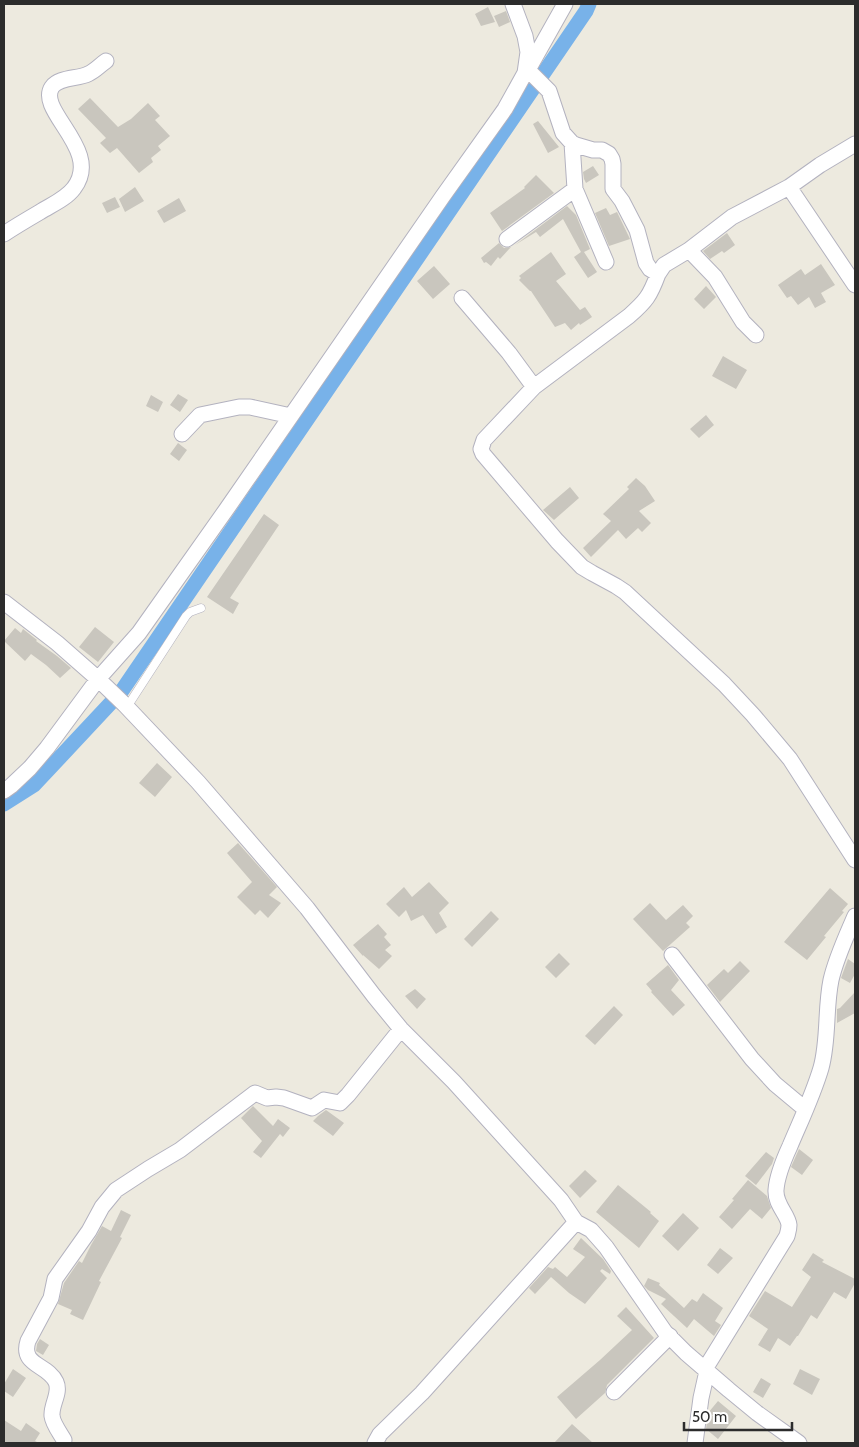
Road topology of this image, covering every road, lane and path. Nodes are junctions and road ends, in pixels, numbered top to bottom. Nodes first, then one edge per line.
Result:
1 (513, 4) edge
2 (565, 4) edge
3 (106, 61) dead end
4 (528, 72) junction
5 (572, 143) junction
6 (855, 144) edge
7 (789, 187) junction
8 (576, 189) junction
9 (4, 234) edge
10 (508, 239) dead end
11 (689, 250) junction
12 (606, 262) dead end
13 (658, 274) junction
14 (855, 284) edge
15 (462, 298) dead end
16 (756, 335) dead end
17 (534, 387) junction
18 (291, 416) junction
19 (182, 434) dead end
20 (4, 602) edge
21 (201, 608) dead end
22 (103, 684) junction
23 (126, 705) junction
24 (4, 790) edge
25 (855, 860) edge
26 (855, 916) edge
27 (672, 955) dead end
28 (401, 1029) junction
29 (805, 1109) junction
30 (576, 1222) junction
31 (670, 1336) junction
32 (706, 1370) junction
33 (614, 1392) dead end
34 (64, 1440) dead end
35 (375, 1443) edge
36 (695, 1443) edge
37 (799, 1443) edge

1 - 4 street
2 - 4 street
3 - 9 street
4 - 5 street
4 - 18 street
5 - 8 street
5 - 13 street
6 - 7 street
7 - 11 street
7 - 14 street
8 - 10 street
8 - 12 street
11 - 13 street
11 - 16 street
13 - 17 street
15 - 17 street
17 - 25 street
18 - 19 street
18 - 22 street
20 - 22 street
21 - 23 lane
22 - 23 street
22 - 24 street
23 - 28 street
26 - 29 street
27 - 29 street
28 - 30 street
28 - 34 street
29 - 32 street
30 - 31 street
30 - 35 street
31 - 32 street
31 - 33 street
32 - 36 street
32 - 37 street

